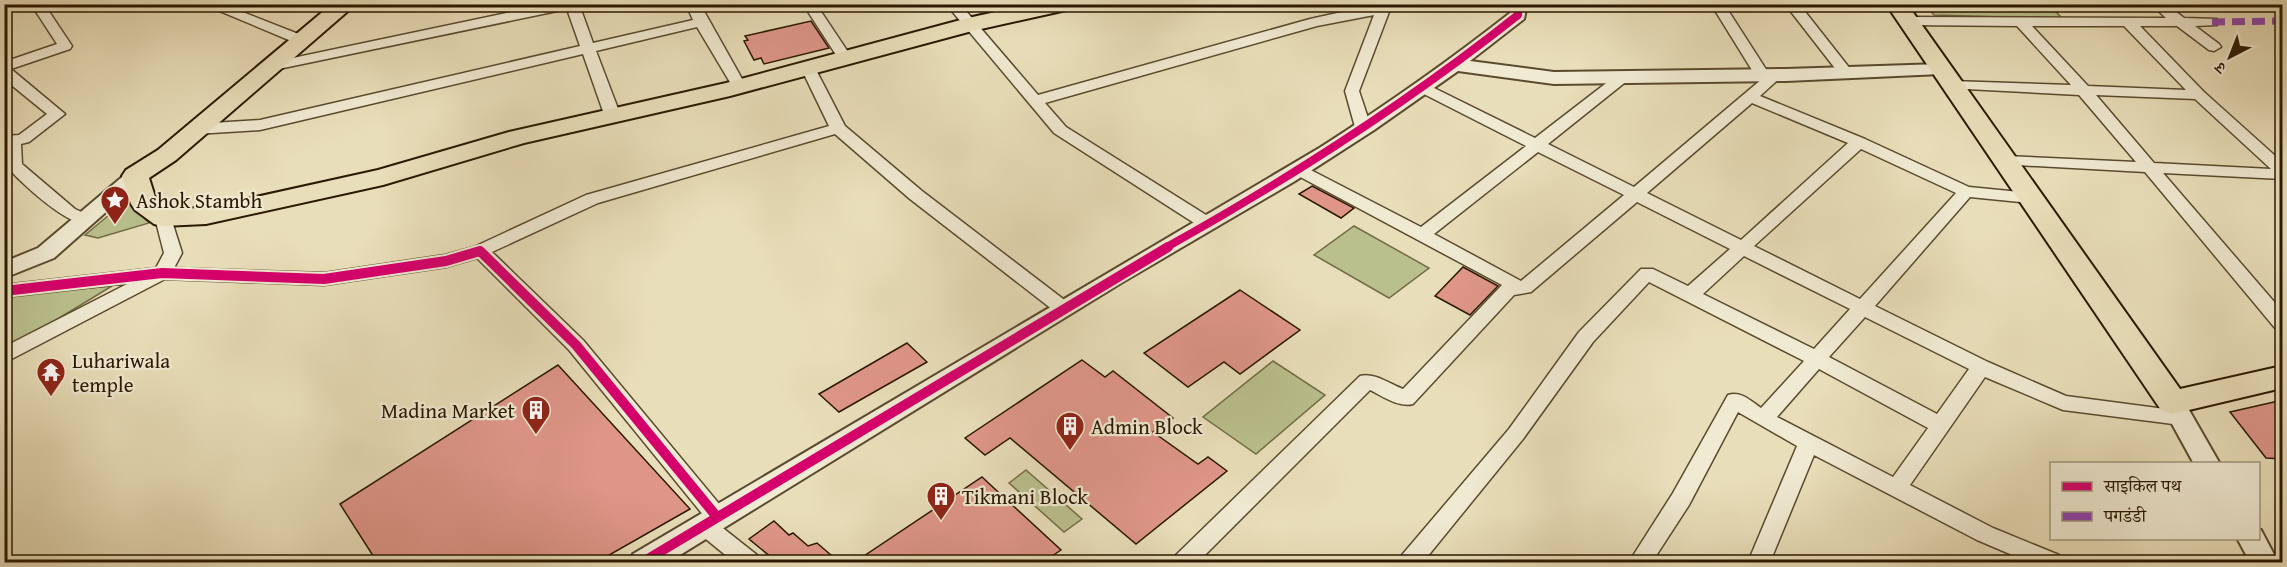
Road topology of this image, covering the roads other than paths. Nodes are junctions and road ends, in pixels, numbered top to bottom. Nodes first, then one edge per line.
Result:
1 (37, 4) edge
2 (209, 4) edge
3 (346, 4) edge
4 (571, 4) edge
5 (693, 4) edge
6 (809, 4) edge
7 (952, 4) edge
8 (1063, 4) edge
9 (1518, 4) edge
10 (1716, 4) edge
11 (1791, 4) edge
12 (2157, 4) edge
13 (1384, 7) edge
14 (1902, 13) edge
15 (2020, 21) junction
16 (701, 22) junction
17 (2128, 22) junction
18 (2181, 22) junction
19 (2212, 22) dead end
20 (968, 26) junction
21 (301, 40) junction
22 (2214, 47) dead end
23 (587, 48) junction
24 (846, 58) junction
25 (1455, 65) junction
26 (269, 67) junction
27 (808, 68) junction
28 (4, 69) edge
29 (1846, 73) junction
30 (1769, 75) junction
31 (1623, 77) junction
32 (1946, 77) junction
33 (739, 86) junction
34 (1421, 87) junction
35 (2083, 90) junction
36 (2199, 95) junction
37 (1749, 97) junction
38 (1035, 101) junction
39 (612, 114) junction
40 (1363, 127) junction
41 (838, 128) junction
42 (189, 135) junction
43 (9, 141) edge
44 (1859, 142) junction
45 (1535, 146) junction
46 (2005, 161) junction
47 (1297, 169) junction
48 (2150, 169) junction
49 (2283, 172) edge
50 (135, 176) junction
51 (1966, 192) junction
52 (1635, 194) junction
53 (2030, 198) junction
54 (163, 218) junction
55 (84, 220) junction
56 (1208, 224) junction
57 (1422, 236) junction
58 (1742, 247) junction
59 (480, 250) junction
60 (4, 271) edge
61 (162, 273) junction
62 (1510, 289) junction
63 (4, 291) edge
64 (1690, 295) junction
65 (1861, 307) junction
66 (1064, 309) junction
67 (2283, 323) edge
68 (4, 356) edge
69 (1815, 358) junction
70 (1981, 367) junction
71 (2283, 377) edge
72 (2176, 410) junction
73 (1763, 419) junction
74 (1940, 425) junction
75 (1809, 443) junction
76 (2206, 462) edge
77 (1898, 486) junction
78 (711, 521) junction
79 (2252, 540) edge
80 (643, 562) edge
81 (749, 562) edge
82 (1184, 562) edge
83 (1410, 562) edge
84 (1640, 562) edge
85 (1759, 562) edge
86 (2051, 562) edge
87 (2264, 562) edge

1 - 28 street
2 - 21 street
3 - 21 main road
4 - 23 street
4 - 26 street
5 - 16 street
6 - 24 street
7 - 20 street
8 - 20 main road
9 - 25 street
10 - 30 street
11 - 29 street
12 - 18 street
13 - 38 street
13 - 40 street
14 - 15 street
14 - 32 main road
15 - 17 street
15 - 35 street
16 - 23 street
16 - 33 street
17 - 18 street
17 - 36 street
18 - 19 street
18 - 22 street
20 - 24 main road
20 - 38 street
21 - 26 main road
23 - 39 street
23 - 42 street
24 - 27 main road
25 - 31 street
25 - 34 street
26 - 42 main road
27 - 33 main road
27 - 41 street
28 - 43 street
29 - 30 street
29 - 32 street
30 - 31 street
30 - 37 street
31 - 45 street
32 - 35 street
32 - 46 main road
33 - 39 main road
34 - 40 street
34 - 45 street
35 - 36 street
35 - 48 street
36 - 49 street
37 - 44 street
37 - 52 street
38 - 56 street
39 - 54 main road
40 - 47 street
41 - 59 street
41 - 66 street
42 - 50 main road
43 - 55 street
44 - 51 street
44 - 58 street
45 - 52 street
45 - 57 street
46 - 48 street
46 - 53 main road
47 - 56 street
47 - 57 street
48 - 49 street
48 - 67 street
50 - 54 main road
50 - 55 street
51 - 53 street
51 - 65 street
52 - 58 street
52 - 62 street
53 - 72 main road
54 - 61 street
55 - 60 street
56 - 66 street
57 - 62 street
58 - 64 street
58 - 65 street
59 - 61 street
59 - 78 street
61 - 63 street
61 - 68 street
62 - 82 street
64 - 69 street
64 - 83 street
65 - 69 street
65 - 70 street
66 - 78 street
69 - 73 street
69 - 74 street
70 - 72 street
70 - 74 street
71 - 72 main road
72 - 76 street
73 - 75 street
73 - 84 street
74 - 77 street
75 - 77 street
75 - 85 street
77 - 86 street
78 - 80 street
78 - 81 street
79 - 87 street

